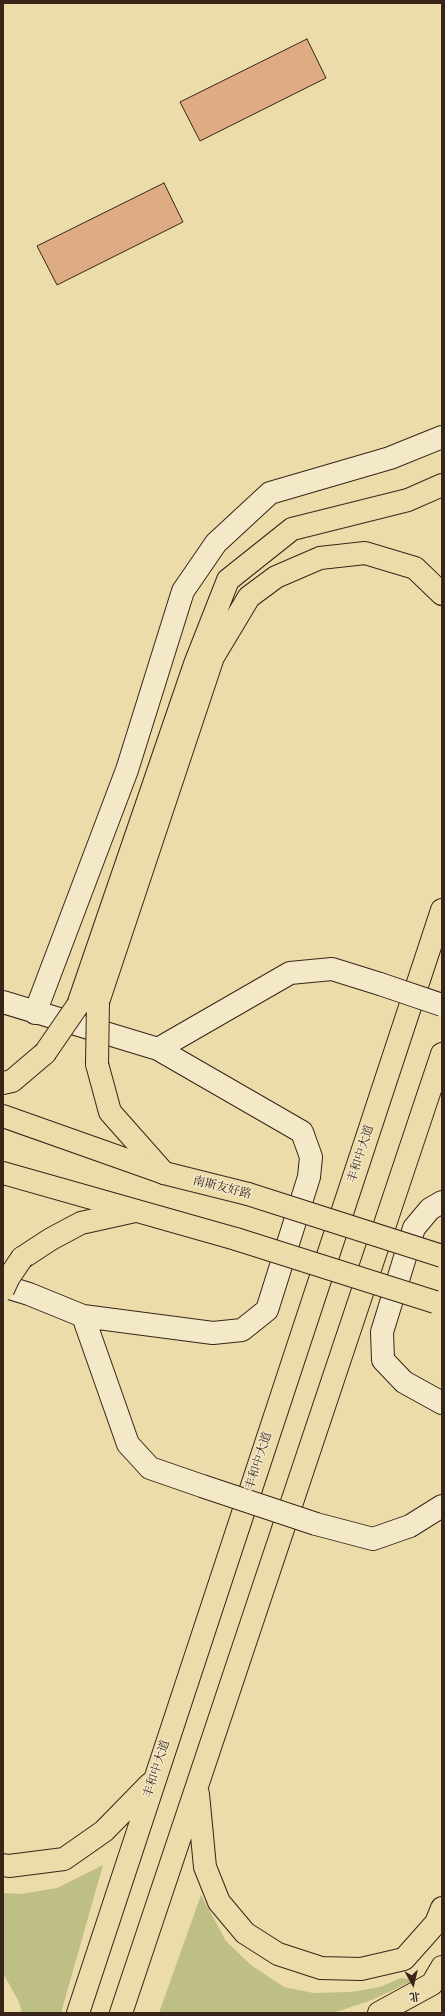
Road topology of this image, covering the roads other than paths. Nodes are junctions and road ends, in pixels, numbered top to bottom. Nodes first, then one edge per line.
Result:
1 (442, 437) edge
2 (442, 485) edge
3 (442, 594) edge
4 (442, 910) edge
5 (3, 1002) edge
6 (88, 1004) junction
7 (442, 1005) edge
8 (35, 1013) junction
9 (158, 1049) junction
10 (442, 1054) edge
11 (3, 1083) edge
12 (3, 1116) edge
13 (3, 1173) edge
14 (164, 1173) junction
15 (442, 1202) edge
16 (135, 1211) junction
17 (442, 1256) edge
18 (3, 1286) edge
19 (3, 1290) edge
20 (438, 1303) edge
21 (83, 1316) junction
22 (442, 1403) edge
23 (442, 1506) edge
24 (153, 1780) junction
25 (197, 1786) junction
26 (3, 1865) edge
27 (442, 1908) edge
28 (442, 1967) edge
29 (78, 2013) edge
30 (121, 2013) edge
31 (379, 2013) edge

1 - 8 street
2 - 6 main road
3 - 6 main road
4 - 24 main road, 丰和中大道
5 - 8 street
6 - 11 main road, bridge
6 - 14 main road, bridge
7 - 9 street, bridge
8 - 9 street
9 - 21 street
10 - 25 main road
12 - 14 main road, 南斯友好路
13 - 16 main road
14 - 17 main road, 南斯友好路, bridge
15 - 22 street
16 - 19 main road, bridge
16 - 20 main road, bridge
18 - 21 street
21 - 23 street, bridge
24 - 26 main road
24 - 29 main road, 丰和中大道
25 - 27 main road
25 - 30 main road
28 - 31 main road

